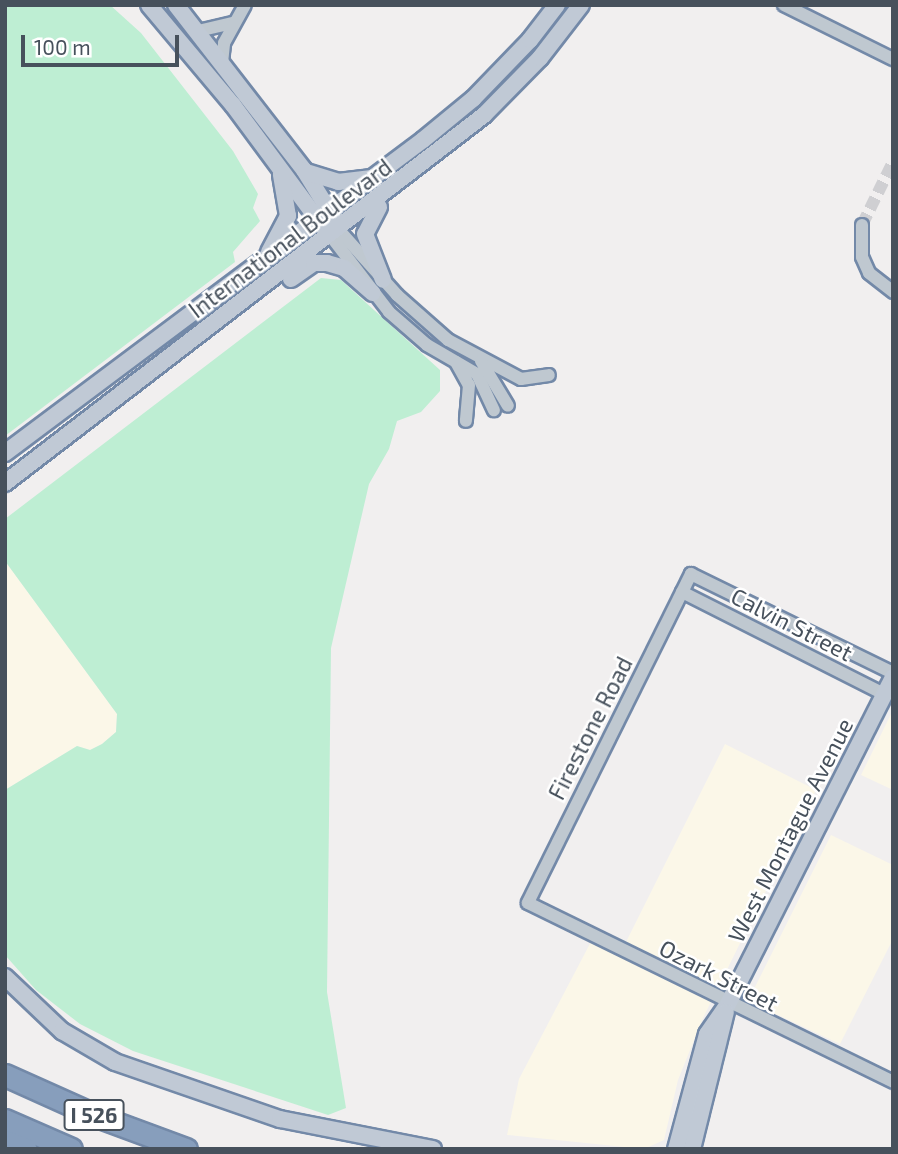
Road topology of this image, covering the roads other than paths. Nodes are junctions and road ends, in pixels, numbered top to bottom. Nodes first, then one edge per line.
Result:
1 (149, 5) edge
2 (244, 5) edge
3 (557, 5) edge
4 (581, 5) edge
5 (784, 5) edge
6 (178, 7) edge
7 (234, 23) junction
8 (198, 31) junction
9 (893, 59) edge
10 (222, 63) junction
11 (279, 166) junction
12 (304, 170) junction
13 (377, 177) junction
14 (394, 187) junction
15 (324, 215) junction
16 (862, 225) tunnel mouth
17 (334, 232) junction
18 (264, 260) junction
19 (378, 287) junction
20 (893, 292) edge
21 (231, 312) junction
22 (477, 357) junction
23 (453, 359) junction
24 (549, 375) dead end
25 (508, 406) dead end
26 (494, 410) dead end
27 (466, 421) dead end
28 (5, 453) edge
29 (5, 484) edge
30 (691, 574) joint
31 (682, 592) junction
32 (893, 675) edge
33 (884, 694) junction
34 (528, 903) joint
35 (5, 977) edge
36 (728, 1004) junction
37 (5, 1075) edge
38 (893, 1082) edge
39 (5, 1120) edge
40 (5, 1141) edge
41 (26, 1149) edge
42 (71, 1149) edge
43 (186, 1149) edge
44 (433, 1149) edge
45 (676, 1149) edge
46 (692, 1149) edge

1 - 11 main road
2 - 7 street
3 - 13 main road, International Boulevard
4 - 14 main road, International Boulevard
5 - 9 street
6 - 8 main road
7 - 8 street
7 - 10 street
8 - 10 main road
10 - 12 main road
11 - 15 main road
11 - 18 main road
12 - 13 main road
12 - 15 main road
13 - 15 main road, International Boulevard
14 - 17 main road, International Boulevard
14 - 19 main road
15 - 17 main road
15 - 18 main road, International Boulevard
16 - 20 street
17 - 19 street
17 - 21 main road, International Boulevard
18 - 28 main road, International Boulevard
19 - 21 main road
19 - 22 street
19 - 23 street
21 - 29 main road, International Boulevard
22 - 24 street
22 - 25 street
23 - 26 street
23 - 27 street
30 - 31 street, Firestone Road
30 - 32 street, Calvin Street
31 - 33 street, Calvin Street
31 - 34 street, Firestone Road
32 - 33 main road, West Montague Avenue
33 - 36 main road, West Montague Avenue
34 - 36 street, Ozark Street
35 - 44 main road
36 - 38 street, Ozark Street
36 - 45 main road, West Montague Avenue
36 - 46 main road, West Montague Avenue
37 - 43 highway, I 526
39 - 42 highway, I 526
40 - 41 highway

